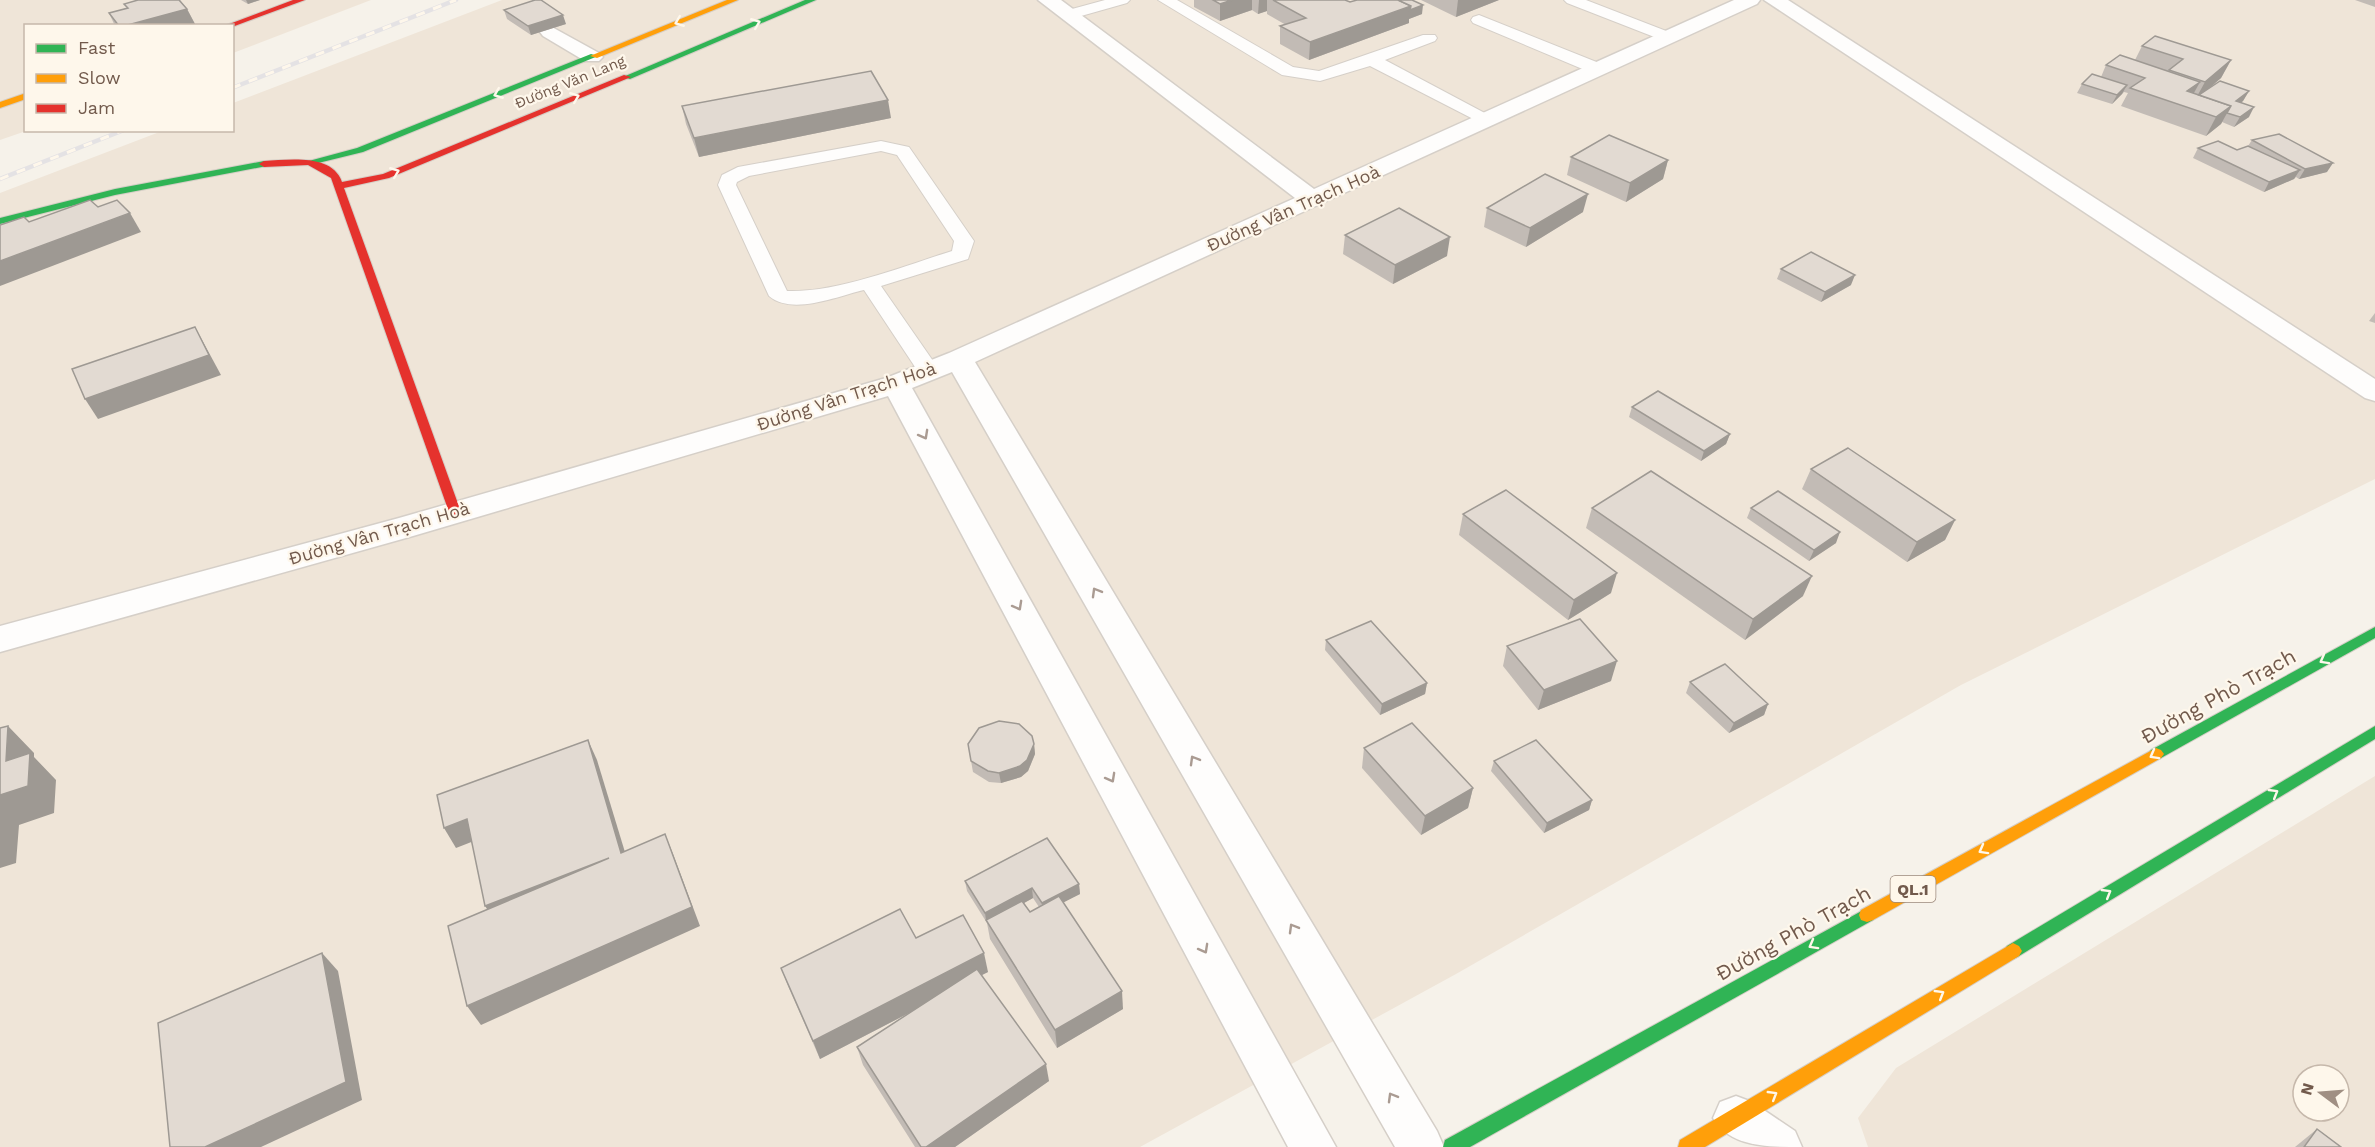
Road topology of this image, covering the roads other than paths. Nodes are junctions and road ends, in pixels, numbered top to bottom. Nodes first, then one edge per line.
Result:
1 (301, 0) edge
2 (734, 0) edge
3 (812, 0) edge
4 (1048, 0) edge
5 (1122, 0) edge
6 (1166, 0) edge
7 (1572, 0) edge
8 (1750, 0) edge
9 (1774, 0) edge
10 (1067, 15) junction
11 (1479, 20) dead end
12 (234, 24) edge
13 (550, 32) edge
14 (1668, 37) junction
15 (1429, 38) dead end
16 (592, 57) junction
17 (1371, 60) junction
18 (1598, 69) junction
19 (24, 97) edge
20 (0, 105) edge
21 (1487, 119) junction
22 (310, 162) junction
23 (338, 186) junction
24 (1312, 199) junction
25 (0, 221) edge
26 (869, 283) junction
27 (928, 371) junction
28 (2375, 393) edge
29 (456, 512) junction
30 (2375, 632) edge
31 (0, 639) edge
32 (2375, 732) edge
33 (1736, 1118) junction
34 (1313, 1147) edge
35 (1421, 1147) edge
36 (1452, 1147) edge
37 (1687, 1147) edge
38 (1779, 1147) edge

1 - 12 main road
2 -> 16 main road, Đường Văn Lang
23 -> 3 main road, Đường Văn Lang
4 - 10 street
5 - 10 lane
6 - 17 lane
7 - 14 lane
8 - 14 street, Đường Vân Trạch Hoà
9 - 28 street
10 - 24 street
11 - 18 lane
13 - 16 street
14 - 18 street, Đường Vân Trạch Hoà
15 - 17 lane
16 -> 22 main road, Đường Văn Lang
17 - 21 lane
18 - 21 street, Đường Vân Trạch Hoà
19 - 20 main road
21 - 24 street, Đường Vân Trạch Hoà
22 - 23 main road
22 - 25 main road, Đường Văn Lang
23 - 29 main road
24 - 27 street, Đường Vân Trạch Hoà
26 - 26 lane
26 - 27 lane
27 - 29 street, Đường Vân Trạch Hoà
27 -> 34 street
35 -> 27 street
29 - 31 street, Đường Vân Trạch Hoà
30 -> 36 main road, Đường Phò Trạch / QL.1
33 -> 32 main road
33 - 37 main road
33 - 38 street

